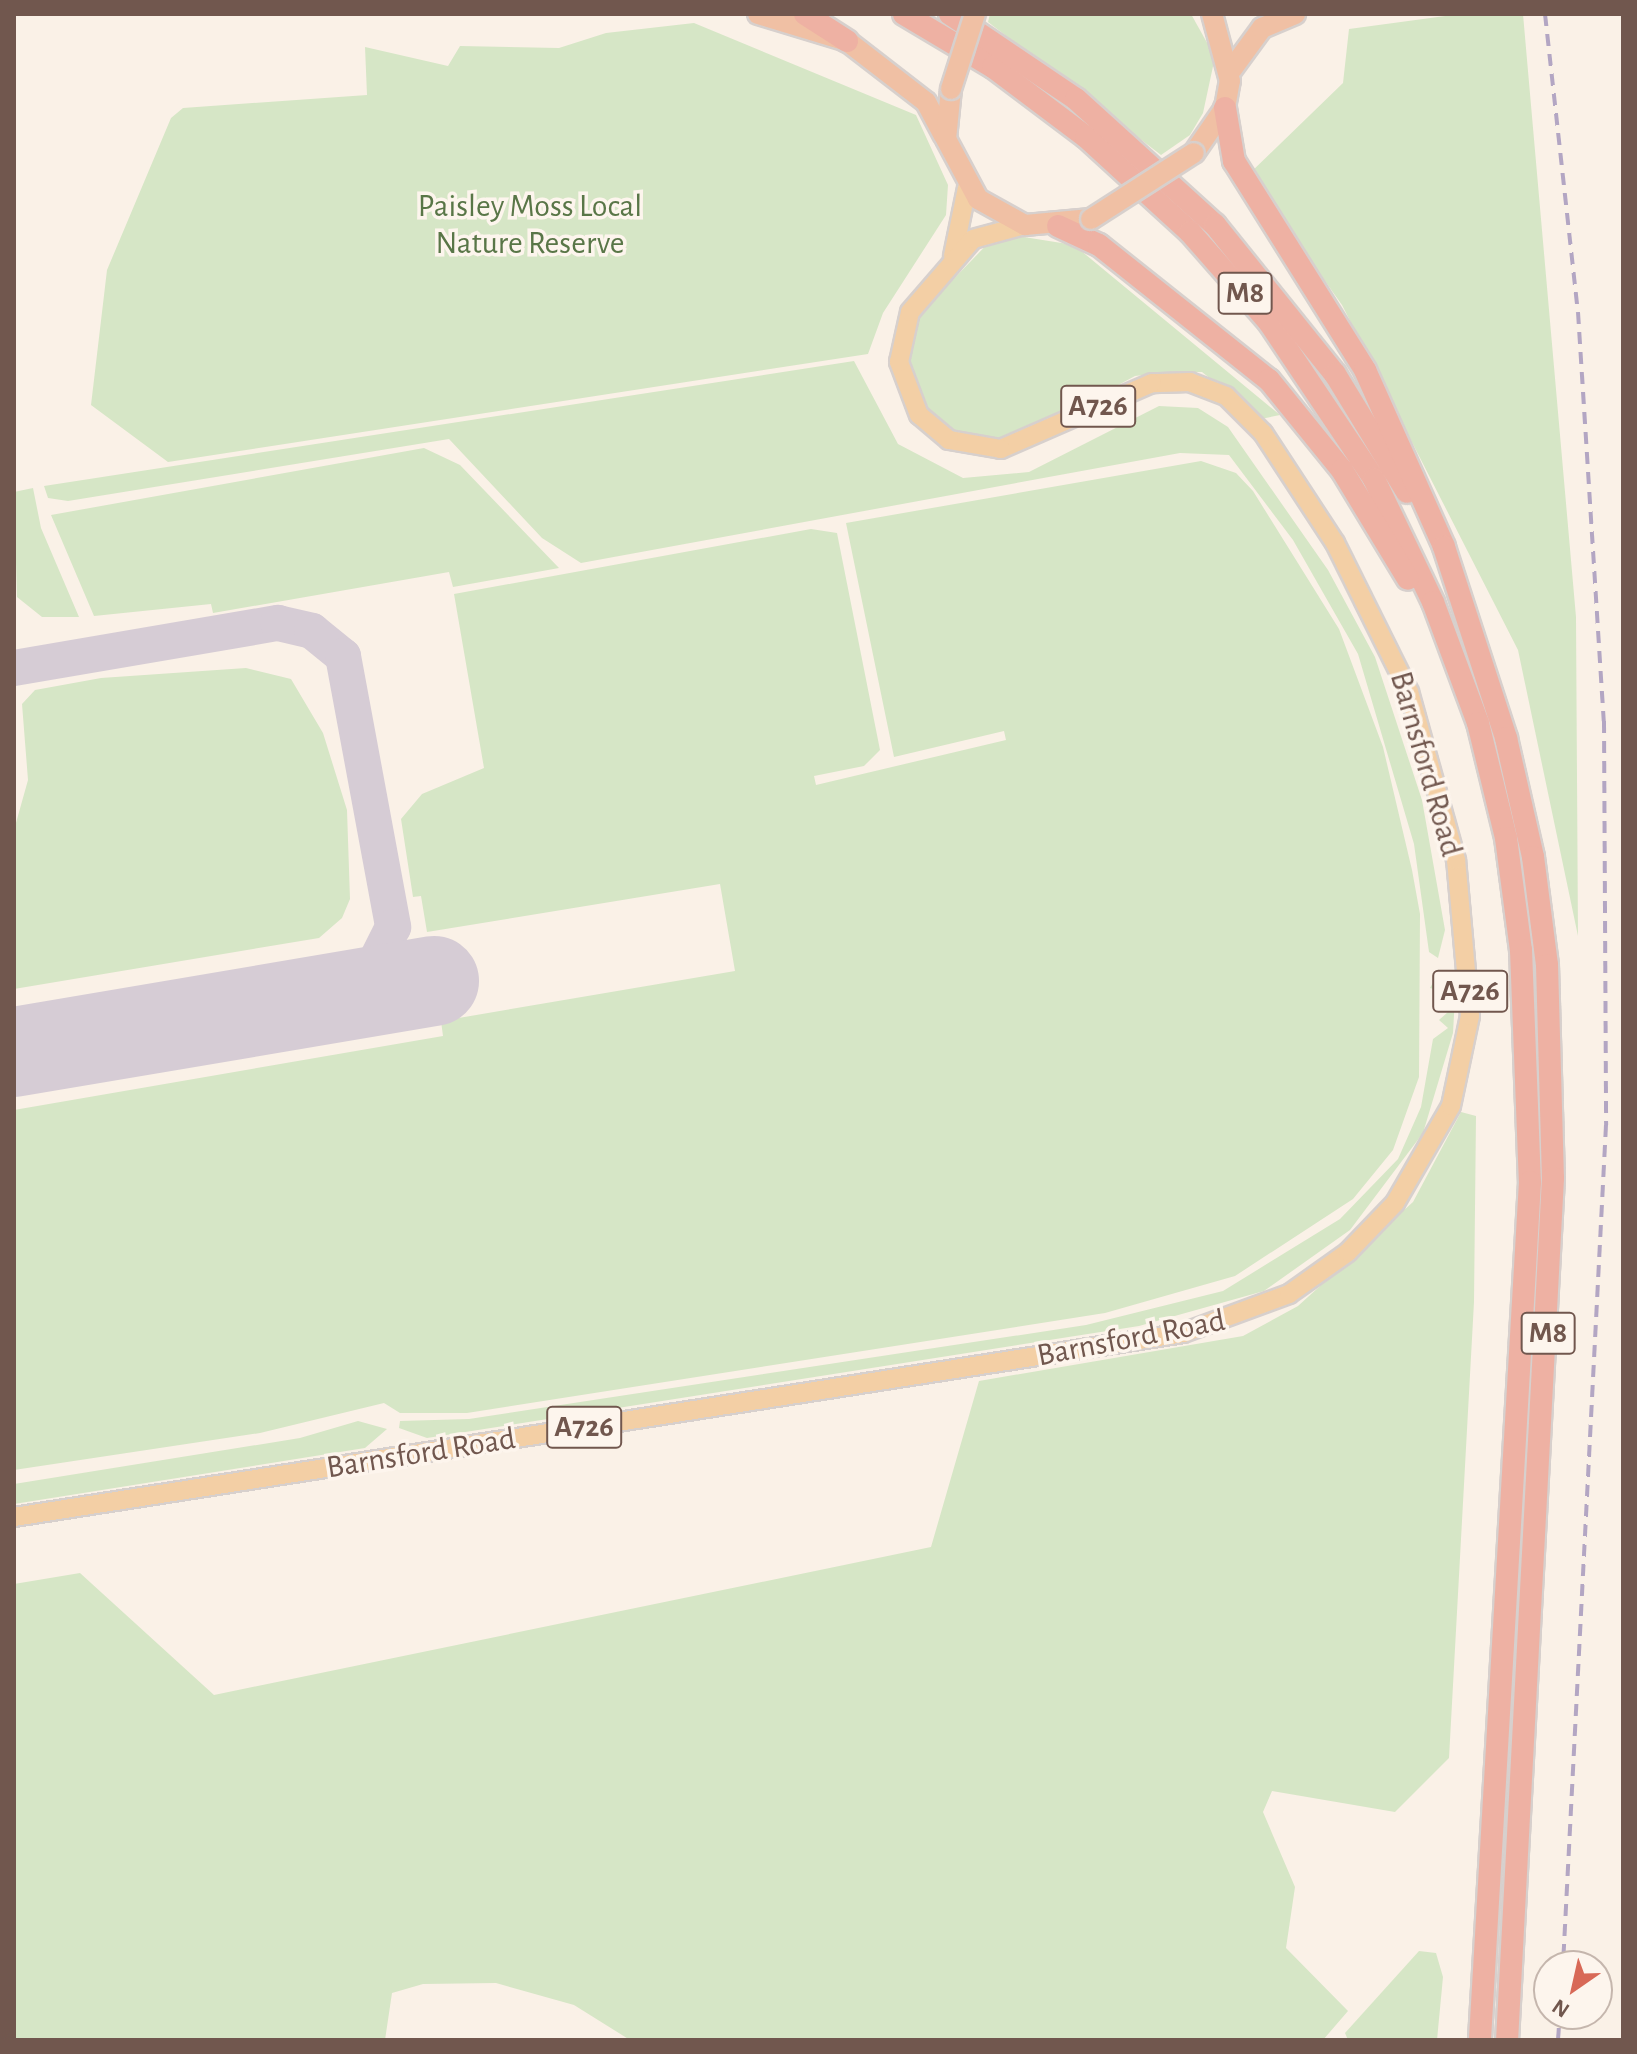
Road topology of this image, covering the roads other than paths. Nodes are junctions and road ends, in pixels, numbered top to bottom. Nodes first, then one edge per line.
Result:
1 (758, 14) edge
2 (805, 14) edge
3 (904, 14) edge
4 (950, 14) edge
5 (975, 14) edge
6 (1212, 14) edge
7 (1295, 14) edge
8 (847, 41) junction
9 (1232, 69) junction
10 (1225, 108) junction
11 (946, 139) junction
12 (967, 188) junction
13 (1025, 225) junction
14 (1058, 226) junction
15 (953, 256) junction
16 (1472, 635) junction
17 (1462, 676) junction
18 (14, 1517) edge
19 (1480, 2040) edge
20 (1507, 2040) edge

1 - 8 highway
2 - 8 highway
3 - 17 highway, M8
4 - 16 highway, M8
5 - 11 highway, bridge
6 - 9 highway
7 - 9 highway
8 - 11 highway
9 - 10 highway, A726
10 - 14 highway, A726, bridge
10 - 16 highway, M8
11 - 12 highway
12 - 13 highway
12 - 15 main road, Barnsford Road / A726
13 - 14 highway, A726
13 - 15 main road, Barnsford Road / A726
14 - 17 highway, M8
15 - 18 main road, Barnsford Road / A726
16 - 20 highway, M8
17 - 19 highway, M8

